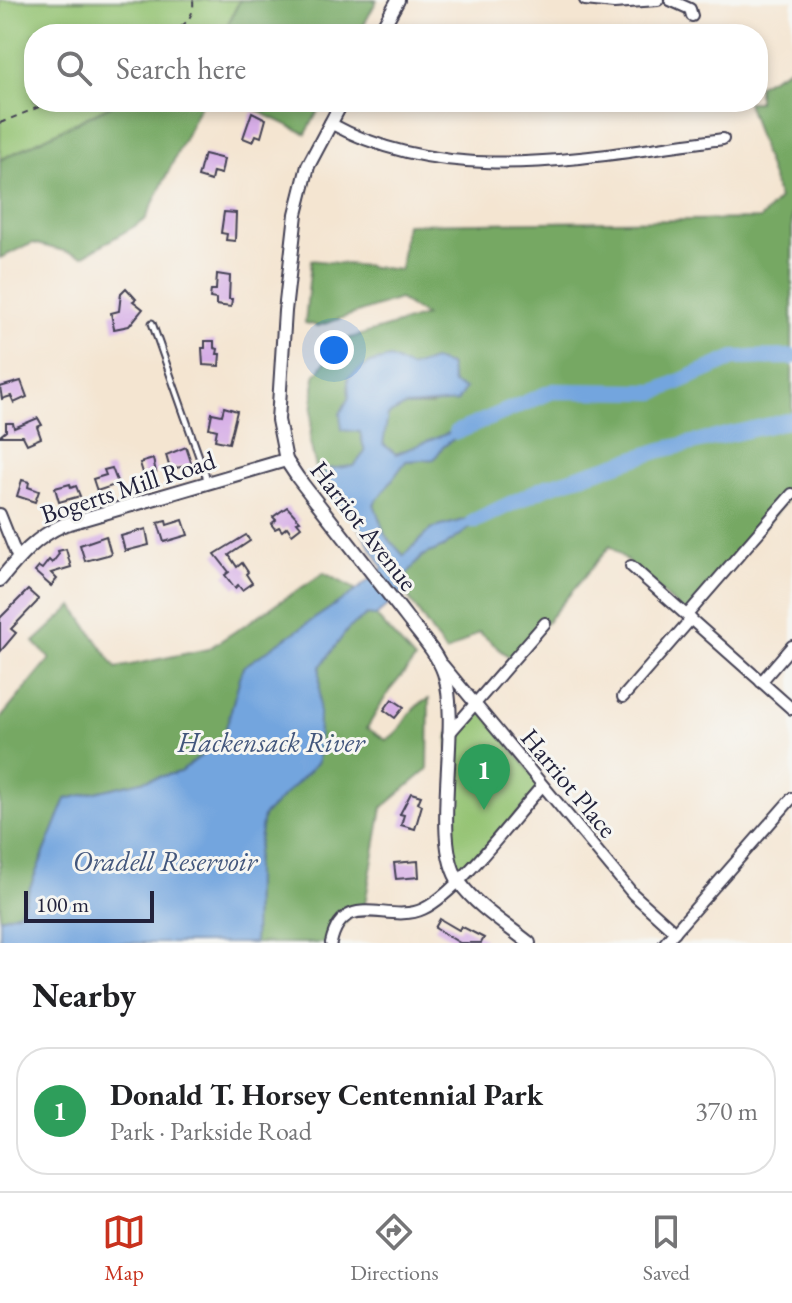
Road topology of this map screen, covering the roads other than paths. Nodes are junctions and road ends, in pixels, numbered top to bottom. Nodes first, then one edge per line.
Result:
1 (398, 0) edge
2 (585, 0) edge
3 (658, 0) edge
4 (670, 0) edge
5 (692, 16) dead end
6 (385, 24) edge
7 (336, 112) edge
8 (330, 123) junction
9 (723, 139) dead end
10 (152, 323) dead end
11 (286, 460) junction
12 (208, 483) junction
13 (792, 494) edge
14 (0, 514) edge
15 (18, 559) junction
16 (631, 566) dead end
17 (0, 580) edge
18 (689, 617) junction
19 (545, 623) dead end
20 (792, 646) edge
21 (435, 656) junction
22 (761, 682) junction
23 (623, 697) dead end
24 (477, 704) junction
25 (792, 709) edge
26 (448, 735) junction
27 (542, 786) junction
28 (792, 798) edge
29 (458, 881) junction
30 (675, 932) junction
31 (331, 943) edge
32 (529, 943) edge
33 (665, 943) edge

1 - 6 street
2 - 3 street
4 - 5 street
7 - 8 street, Harriot Avenue
8 - 9 street
8 - 11 street, Harriot Avenue
10 - 12 lane
11 - 12 street, Bogerts Mill Road
11 - 21 street, Harriot Avenue
12 - 15 street, Bogerts Mill Road
13 - 18 street
14 - 15 street
15 - 17 street, Bogerts Mill Road
16 - 18 street
18 - 22 street
18 - 23 street
19 - 24 street
20 - 22 street
21 - 24 street, Harriot Place
21 - 26 street, Harriot Avenue
22 - 25 street
24 - 26 street
24 - 27 street, Harriot Place
26 - 29 street, Harriot Avenue
27 - 29 street
27 - 30 street, Harriot Place
28 - 30 street
29 - 31 street
29 - 32 street
30 - 33 street

